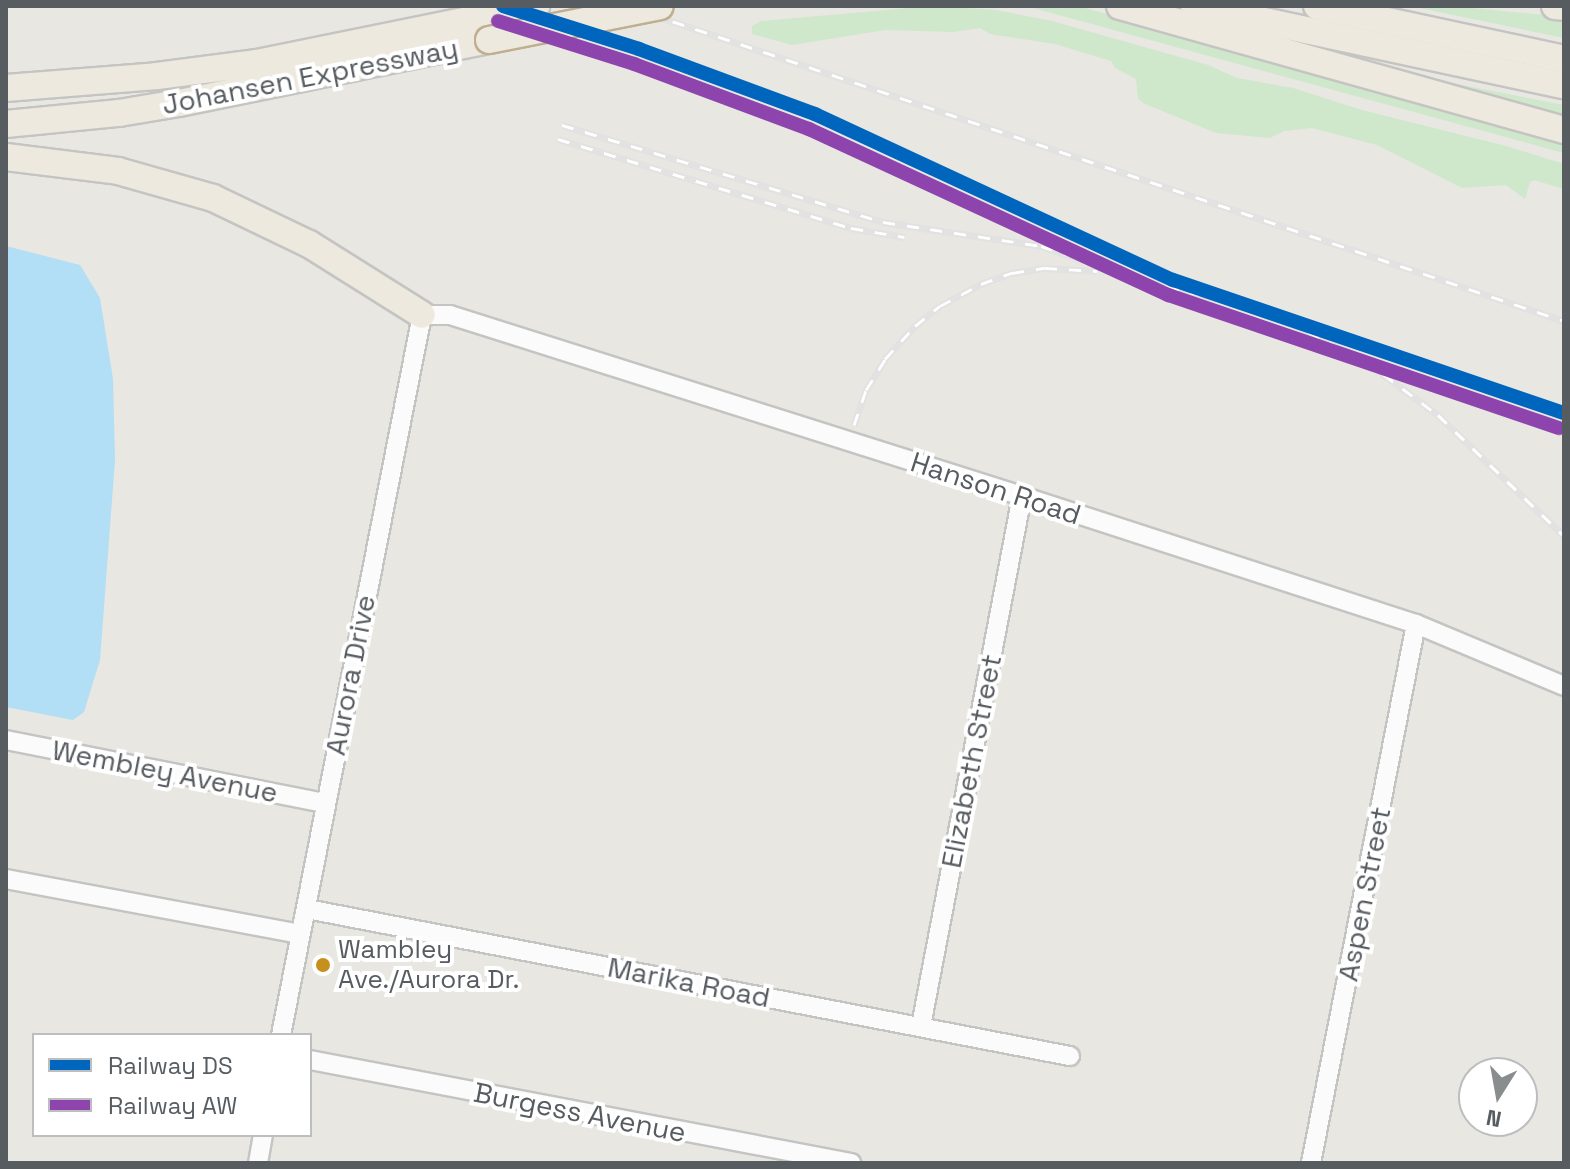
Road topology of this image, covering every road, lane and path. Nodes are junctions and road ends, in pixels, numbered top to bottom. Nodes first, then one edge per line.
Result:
1 (536, 6) edge
2 (660, 6) edge
3 (1120, 6) edge
4 (1194, 6) edge
5 (1317, 6) edge
6 (1555, 6) edge
7 (1564, 7) edge
8 (1564, 59) edge
9 (1564, 85) edge
10 (6, 88) edge
11 (6, 124) edge
12 (1564, 130) edge
13 (6, 157) edge
14 (422, 315) junction
15 (1022, 496) junction
16 (1416, 624) junction
17 (1564, 686) edge
18 (6, 740) edge
19 (325, 803) junction
20 (6, 879) edge
21 (307, 909) junction
22 (300, 934) junction
23 (921, 1026) junction
24 (281, 1033) edge
25 (1070, 1056) dead end
26 (312, 1060) edge
27 (263, 1137) edge
28 (258, 1163) edge
29 (851, 1163) edge
30 (1311, 1163) edge

1 - 10 highway, Johansen Expressway
2 - 11 highway, Johansen Expressway, bridge
3 - 12 highway
4 - 9 highway
5 - 8 highway
6 - 7 highway
13 - 14 highway
14 - 15 street, Hanson Road
14 - 19 street, Aurora Drive
15 - 16 street, Hanson Road
15 - 23 street, Elizabeth Street
16 - 17 street, Hanson Road
16 - 30 street, Aspen Street
18 - 19 street, Wembley Avenue
19 - 21 street, Aurora Drive
20 - 22 street
21 - 22 street, Aurora Drive
21 - 23 street, Marika Road
22 - 24 street, Aurora Drive
23 - 25 street, Marika Road
26 - 29 street, Burgess Avenue
27 - 28 street

